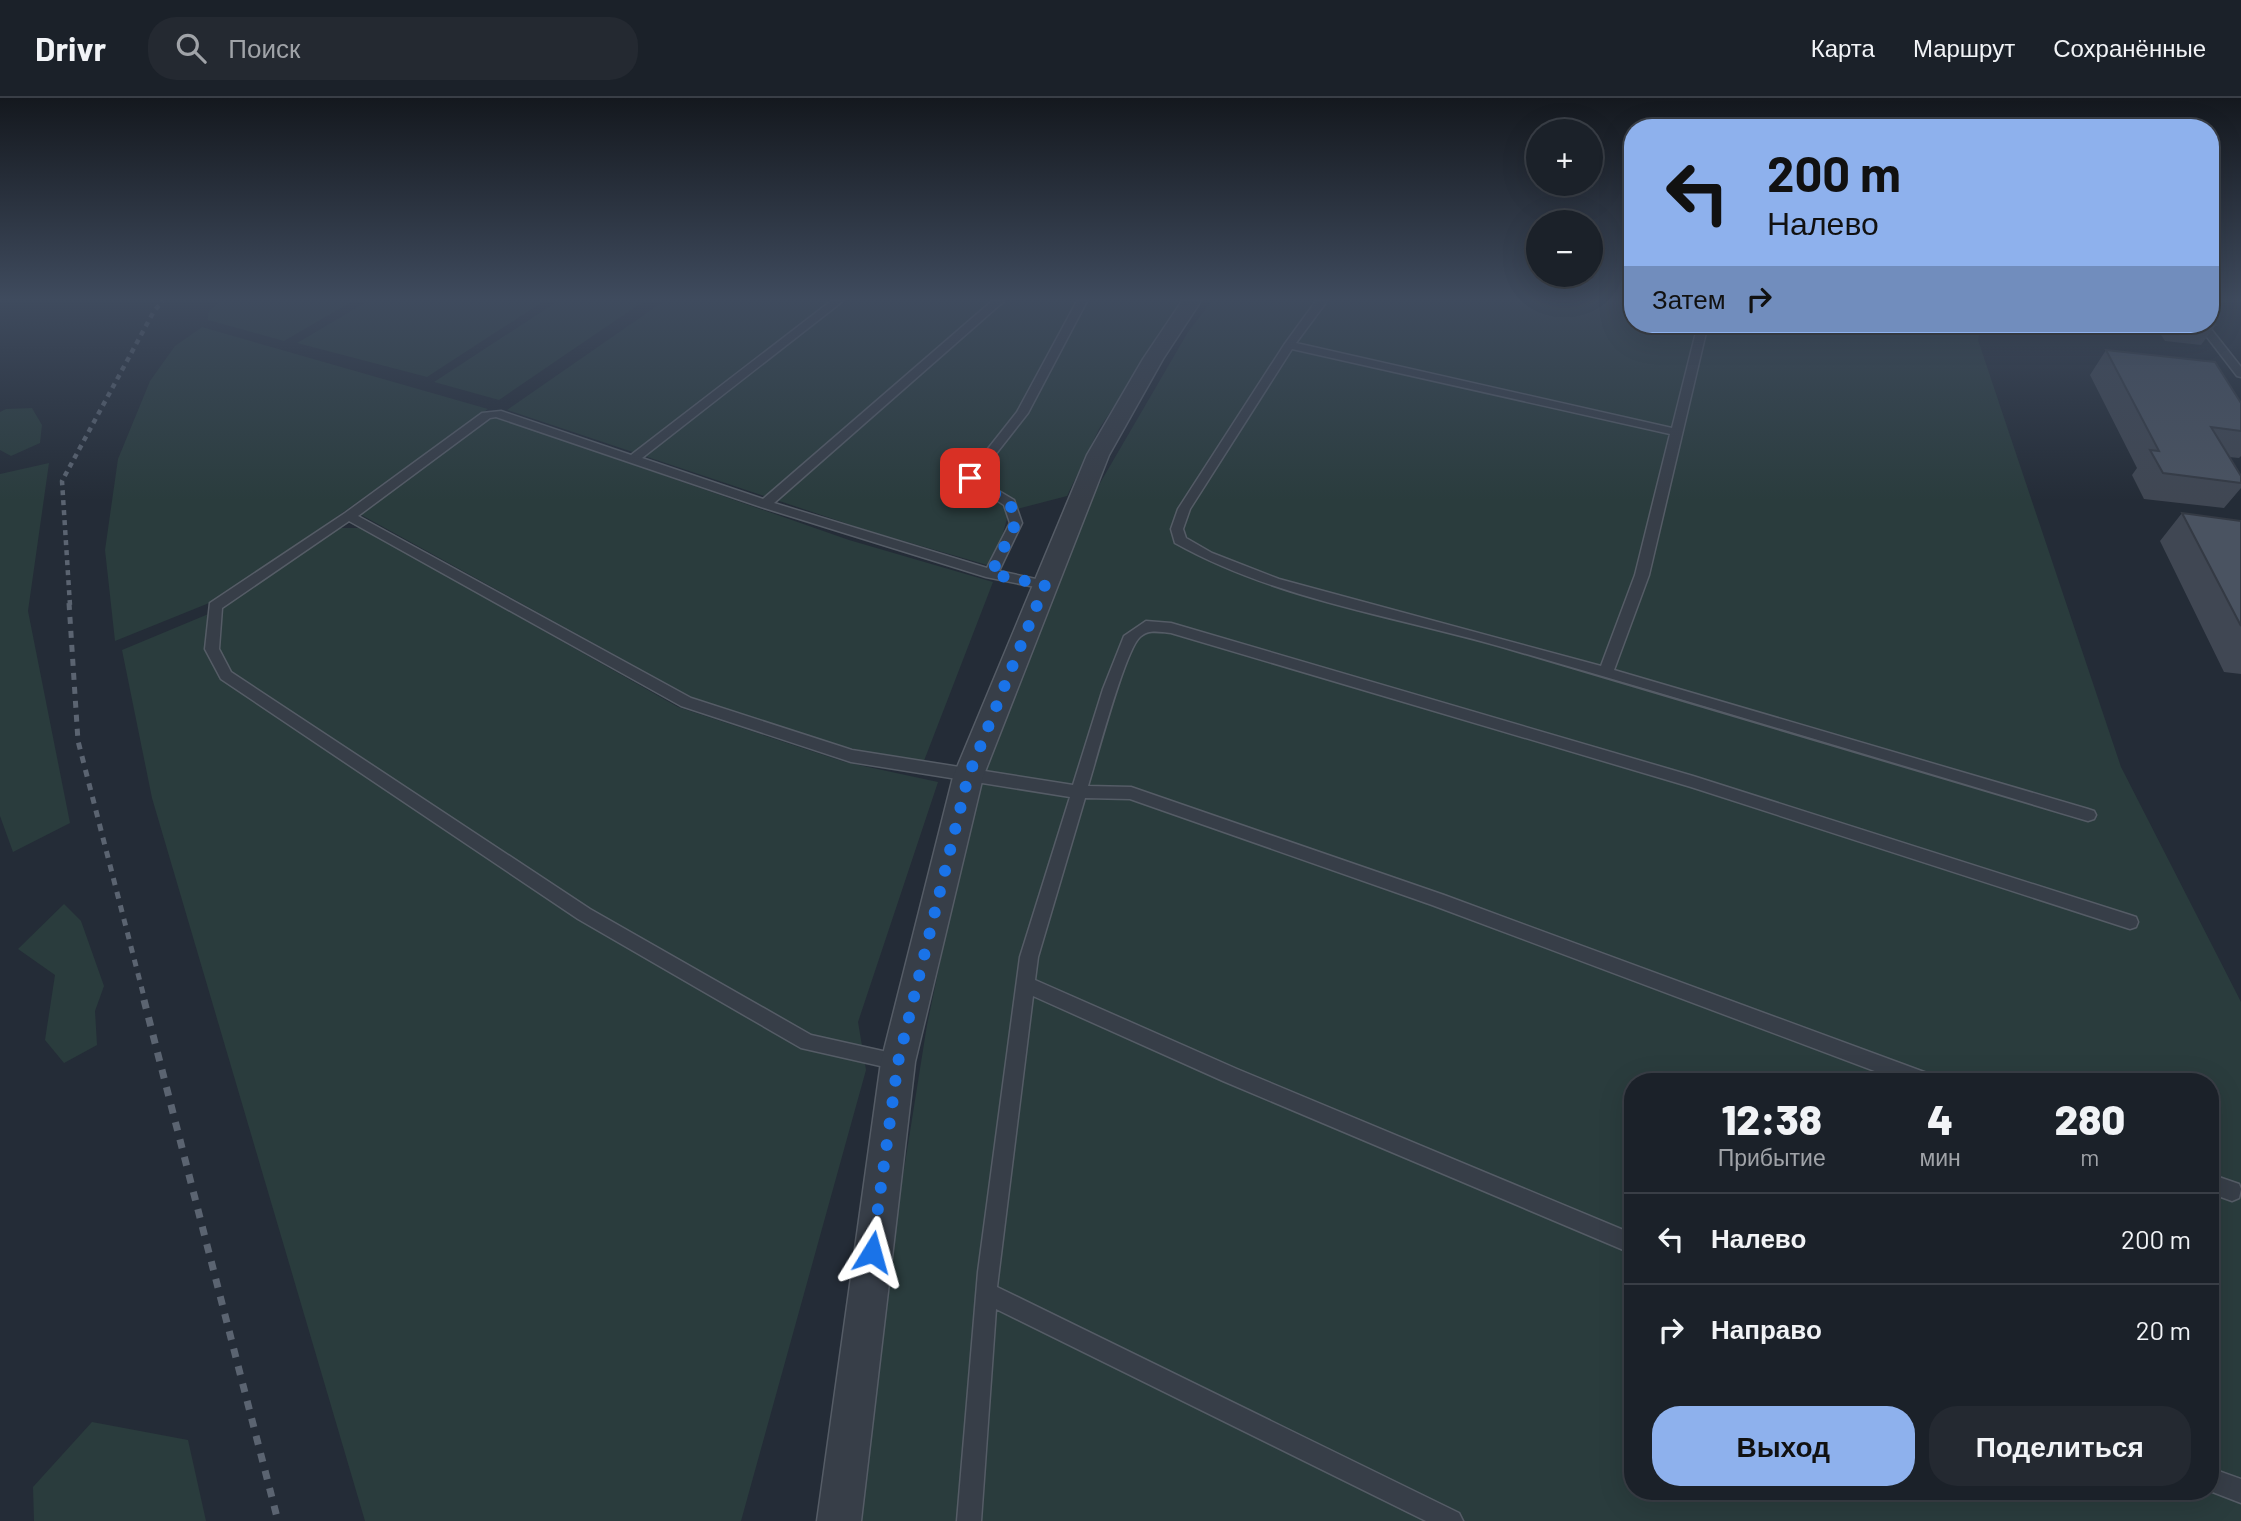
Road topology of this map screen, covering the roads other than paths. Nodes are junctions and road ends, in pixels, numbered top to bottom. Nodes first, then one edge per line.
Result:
1 (753, 367) edge
2 (923, 367) edge
3 (1047, 367) edge
4 (1148, 367) edge
5 (1275, 367) edge
6 (1389, 367) edge
7 (1692, 367) edge
8 (1676, 432) junction
9 (633, 459) junction
10 (765, 504) junction
11 (349, 516) junction
12 (991, 574) junction
13 (1045, 585) junction
14 (1605, 674) junction
15 (968, 777) junction
16 (1077, 792) junction
17 (2088, 815) dead end
18 (2130, 922) dead end
19 (1025, 984) junction
20 (898, 1062) junction
21 (1903, 1073) edge
22 (2219, 1187) edge
23 (2232, 1191) dead end
24 (1624, 1240) edge
25 (986, 1293) junction
26 (2219, 1482) edge
27 (2241, 1491) edge
28 (839, 1521) edge
29 (969, 1521) edge
30 (1451, 1521) edge

1 - 9 lane
2 - 10 lane
3 - 12 lane
4 - 13 street
5 - 14 lane
6 - 8 lane
7 - 8 lane
8 - 14 lane
9 - 10 lane
9 - 11 lane
10 - 12 lane
11 - 15 lane
11 - 20 lane
12 - 13 lane
13 - 15 street
14 - 17 lane
15 - 16 lane
15 - 20 street
16 - 18 lane
16 - 19 lane
16 - 21 lane
19 - 24 lane
19 - 25 lane
20 - 28 street
22 - 23 lane
25 - 29 lane
25 - 30 lane
26 - 27 lane

